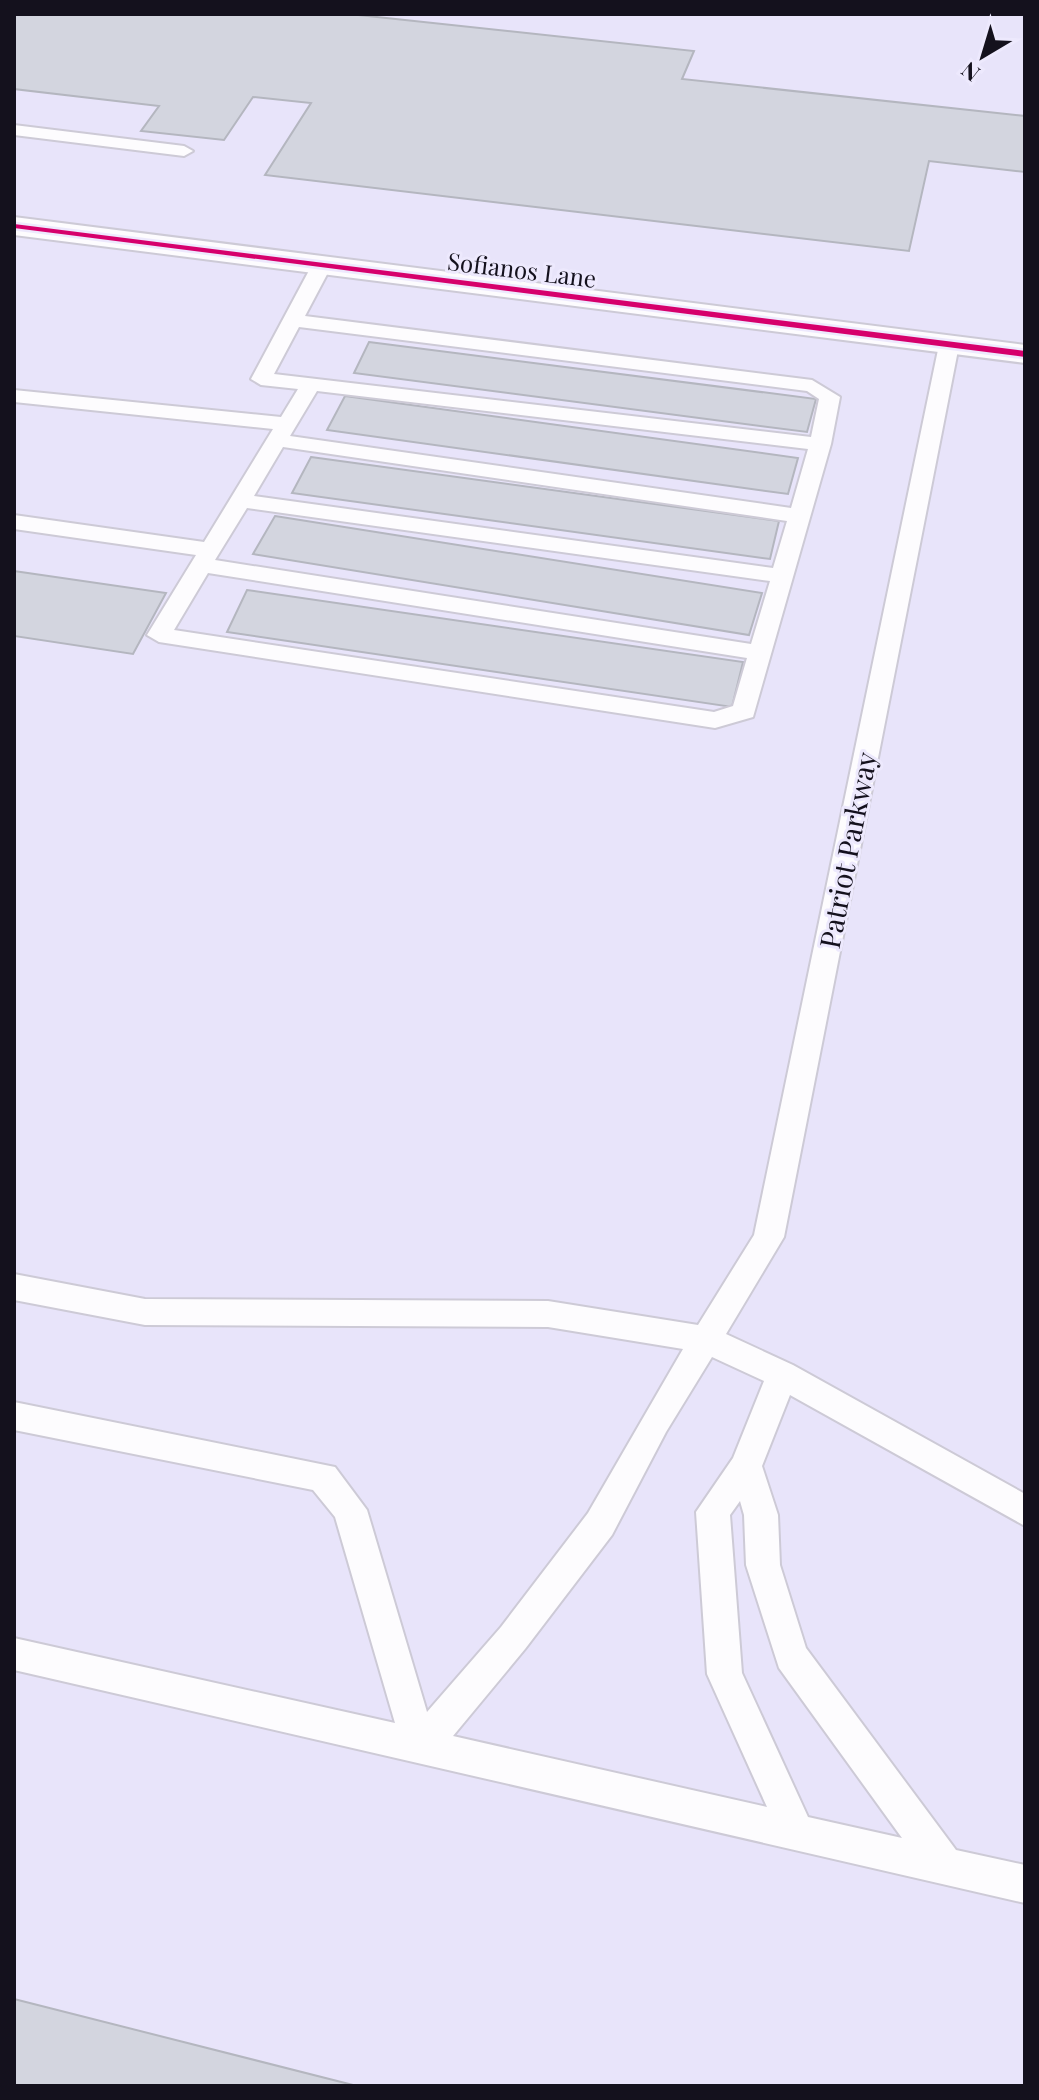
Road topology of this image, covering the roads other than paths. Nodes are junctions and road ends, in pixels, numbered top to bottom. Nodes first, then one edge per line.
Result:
1 (14, 130) edge
2 (184, 151) dead end
3 (14, 226) edge
4 (322, 265) junction
5 (293, 320) junction
6 (949, 345) junction
7 (1025, 354) edge
8 (311, 384) junction
9 (14, 396) edge
10 (282, 432) junction
11 (820, 444) junction
12 (240, 501) junction
13 (799, 516) junction
14 (14, 522) edge
15 (205, 558) junction
16 (783, 576) junction
17 (760, 653) junction
18 (14, 1287) edge
19 (708, 1340) junction
20 (782, 1375) junction
21 (14, 1416) edge
22 (746, 1466) junction
23 (1025, 1511) edge
24 (14, 1654) edge
25 (420, 1748) junction
26 (797, 1833) junction
27 (946, 1867) junction
28 (1025, 1884) edge

1 - 2 lane
3 - 4 street, Sofianos Lane
4 - 5 lane
4 - 6 street, Sofianos Lane
5 - 8 lane
5 - 11 lane
6 - 7 street, Sofianos Lane
6 - 19 lane, Patriot Parkway
8 - 10 lane
8 - 11 lane
9 - 10 lane
10 - 12 lane
10 - 13 lane
11 - 13 lane
12 - 15 lane
12 - 16 lane
13 - 16 lane
14 - 15 lane
15 - 17 lane
15 - 17 lane
16 - 17 lane
18 - 19 lane
19 - 20 lane
19 - 25 lane, Patriot Parkway
20 - 22 lane
20 - 23 lane
21 - 25 lane
22 - 26 lane
22 - 27 lane
24 - 25 lane
25 - 26 lane
26 - 27 lane
27 - 28 lane

